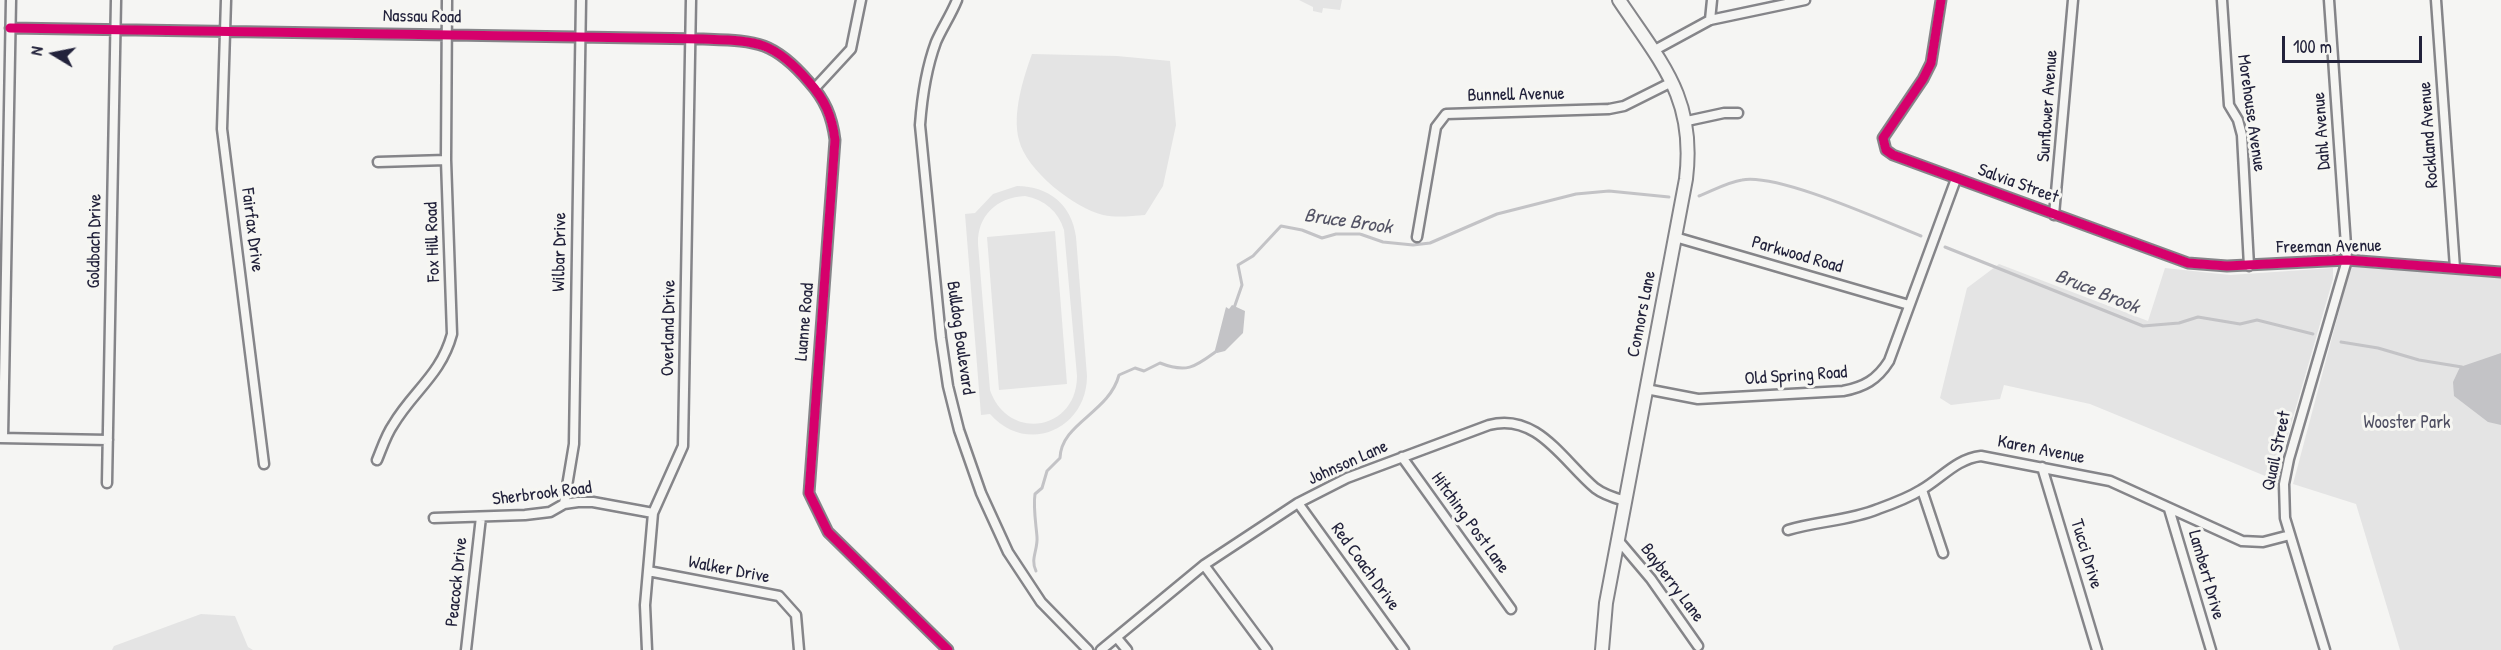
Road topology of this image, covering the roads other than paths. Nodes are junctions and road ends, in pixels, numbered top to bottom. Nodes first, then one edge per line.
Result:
1 (11, 0) edge
2 (116, 0) edge
3 (226, 0) edge
4 (447, 0) edge
5 (581, 0) edge
6 (691, 0) edge
7 (861, 0) edge
8 (957, 0) edge
9 (1619, 0) edge
10 (1712, 0) edge
11 (1805, 0) edge
12 (1941, 0) edge
13 (2073, 0) edge
14 (2222, 0) edge
15 (2329, 0) edge
16 (2436, 0) edge
17 (1710, 20) junction
18 (10, 28) junction
19 (116, 28) junction
20 (225, 30) junction
21 (446, 33) junction
22 (580, 37) junction
23 (690, 39) junction
24 (1653, 51) junction
25 (1672, 82) junction
26 (815, 88) junction
27 (1738, 113) dead end
28 (1687, 121) junction
29 (4, 132) edge
30 (446, 160) junction
31 (378, 162) dead end
32 (1956, 179) junction
33 (2054, 215) junction
34 (1417, 237) dead end
35 (1675, 237) junction
36 (2158, 253) joint
37 (2347, 260) junction
38 (2249, 266) junction
39 (2455, 268) junction
40 (2501, 272) edge
41 (1909, 305) junction
42 (1646, 389) junction
43 (1, 437) edge
44 (108, 440) junction
45 (1402, 457) junction
46 (377, 460) dead end
47 (264, 464) dead end
48 (2042, 468) junction
49 (107, 483) dead end
50 (1922, 490) junction
51 (1625, 501) junction
52 (1298, 503) junction
53 (564, 504) junction
54 (2169, 509) junction
55 (653, 513) junction
56 (481, 517) junction
57 (434, 518) dead end
58 (1788, 531) dead end
59 (2290, 535) junction
60 (1618, 540) junction
61 (1943, 553) dead end
62 (1204, 565) junction
63 (648, 572) junction
64 (1511, 609) dead end
65 (1117, 638) junction
66 (1698, 646) dead end
67 (466, 650) edge
68 (648, 650) edge
69 (799, 650) edge
70 (948, 650) edge
71 (1088, 650) edge
72 (1101, 650) edge
73 (1127, 650) edge
74 (1267, 650) edge
75 (1404, 650) edge
76 (1602, 650) edge
77 (2097, 650) edge
78 (2211, 650) edge
79 (2325, 650) edge

1 - 18 street
2 - 19 street, Goldbach Drive
3 - 20 street, Fairfax Drive
4 - 21 street, Fox Hill Road
5 - 22 street, Wilbar Drive
6 - 23 street, Overland Drive
7 - 26 street
8 - 71 street, Bulldog Boulevard
9 - 24 street, Connors Lane
10 - 17 street
11 - 17 street
12 - 32 street, Salvia Street
13 - 33 street, Sunflower Avenue
14 - 38 street, Morehouse Avenue
15 - 37 street, Dahl Avenue
16 - 39 street, Rockland Avenue
17 - 24 street
18 - 19 street, Nassau Road
18 - 29 street
19 - 20 street, Nassau Road
19 - 44 street, Goldbach Drive
20 - 21 street, Nassau Road
20 - 47 street, Fairfax Drive
21 - 22 street, Nassau Road
21 - 30 street, Fox Hill Road
22 - 23 street, Nassau Road
22 - 53 street, Wilbar Drive
23 - 26 street, Luanne Road
23 - 55 street, Overland Drive
24 - 25 street, Connors Lane
25 - 28 street, Connors Lane
25 - 34 street, Bunnell Avenue
26 - 70 street, Luanne Road
27 - 28 street
28 - 35 street, Connors Lane
29 - 43 street
30 - 31 street
30 - 46 street, Fox Hill Road
32 - 33 street, Salvia Street
32 - 41 street, Old Spring Road
33 - 36 street, Salvia Street
35 - 41 street, Parkwood Road
35 - 42 street, Connors Lane
36 - 38 street, Freeman Avenue
37 - 38 street, Freeman Avenue
37 - 39 street, Freeman Avenue
37 - 59 street, Quail Street
39 - 40 street, Freeman Avenue
41 - 42 street, Old Spring Road
42 - 51 street, Connors Lane
43 - 44 street
44 - 49 street, Goldbach Drive
45 - 51 street, Johnson Lane
45 - 52 street, Johnson Lane
45 - 64 street, Hitching Post Lane
48 - 50 street, Karen Avenue
48 - 54 street, Karen Avenue
48 - 77 street, Tucci Drive
50 - 58 street, Karen Avenue
50 - 61 street
51 - 60 street, Connors Lane
52 - 62 street, Johnson Lane
52 - 75 street, Red Coach Drive
53 - 55 street, Sherbrook Road
53 - 56 street, Sherbrook Road
54 - 59 street, Karen Avenue
54 - 78 street, Lambert Drive
55 - 63 street, Overland Drive
56 - 57 street, Sherbrook Road
56 - 67 street, Peacock Drive
59 - 79 street, Quail Street
60 - 66 street, Bayberry Lane
60 - 76 street, Connors Lane
62 - 65 street, Johnson Lane
62 - 74 street
63 - 68 street, Overland Drive
63 - 69 street, Walker Drive
65 - 72 street, Johnson Lane
65 - 73 street

